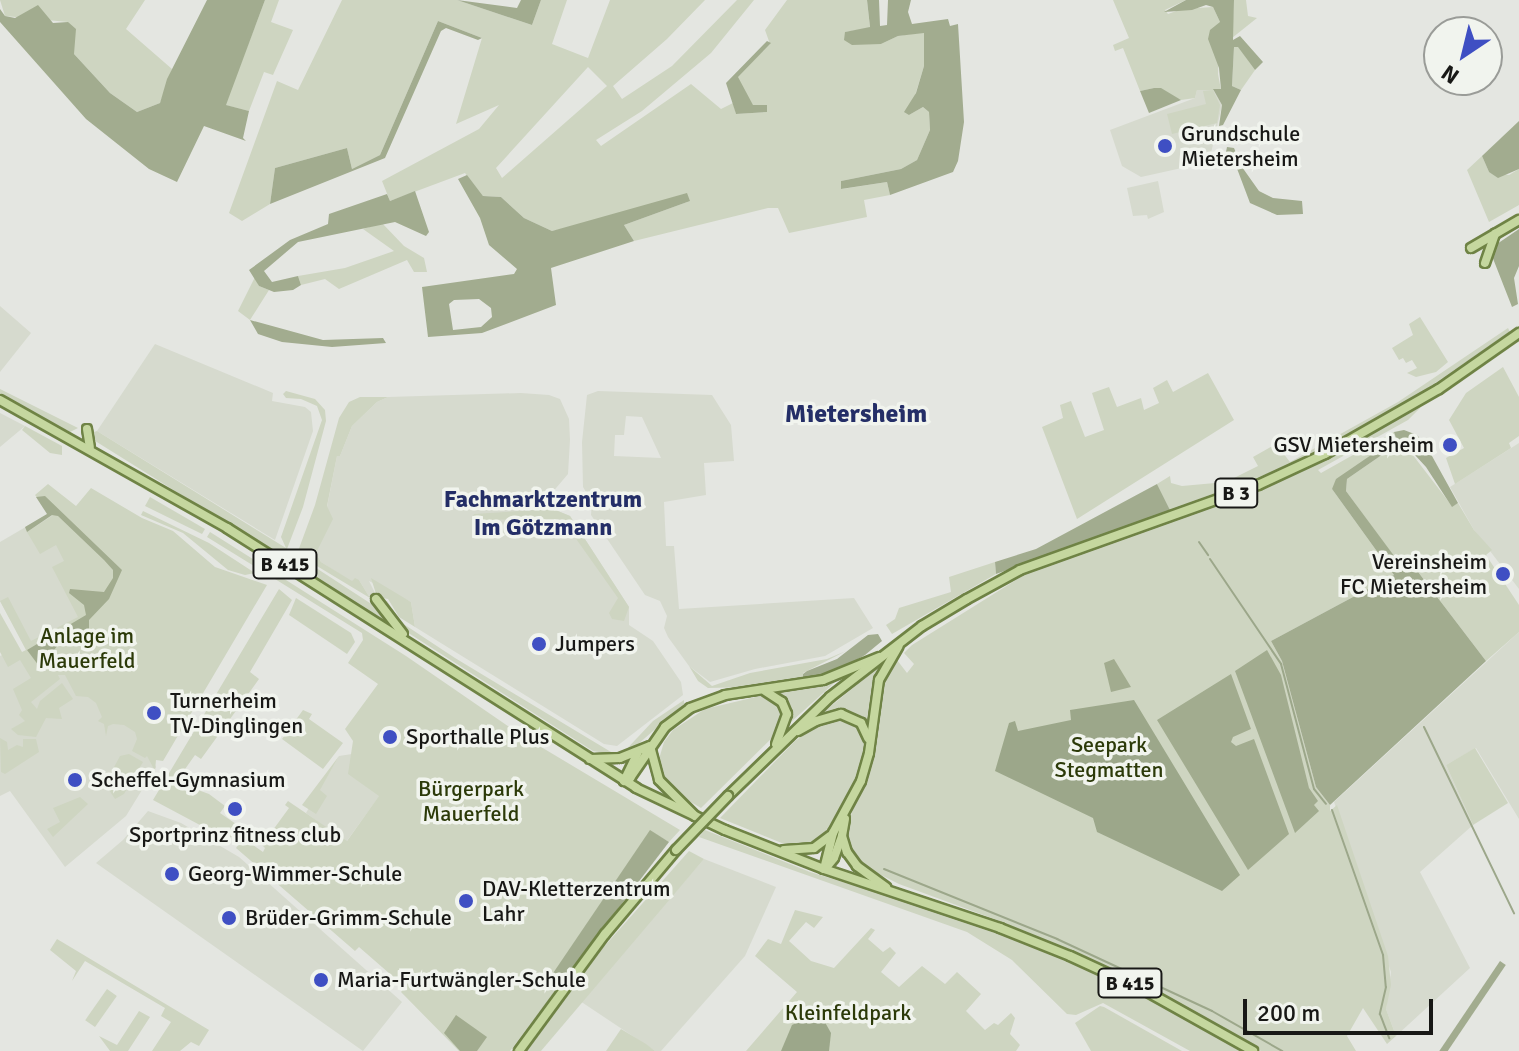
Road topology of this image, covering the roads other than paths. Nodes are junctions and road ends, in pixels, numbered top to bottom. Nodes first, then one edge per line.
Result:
1 (1519, 220) edge
2 (1495, 234) junction
3 (1471, 248) dead end
4 (1485, 263) dead end
5 (1519, 333) edge
6 (0, 400) edge
7 (71, 437) junction
8 (91, 448) junction
9 (376, 599) dead end
10 (411, 644) junction
11 (884, 658) junction
12 (764, 690) junction
13 (785, 738) junction
14 (870, 743) junction
15 (650, 745) junction
16 (774, 749) junction
17 (637, 753) junction
18 (588, 759) junction
19 (624, 781) junction
20 (696, 816) junction
21 (837, 835) junction
22 (772, 849) junction
23 (824, 869) junction
24 (893, 892) junction
25 (517, 1051) edge
26 (1253, 1051) edge

1 - 2 main road
2 - 3 main road
2 - 4 main road
5 - 11 main road, B 3
6 - 7 main road, B 415
7 - 8 main road, B 415
7 - 8 main road
8 - 10 main road, B 415
9 - 10 main road
10 - 18 main road, B 415
11 - 12 main road
11 - 13 main road, B 3
11 - 14 main road, B 3
12 - 15 main road
12 - 16 main road, B 3
13 - 14 main road, B 3
13 - 16 main road, B 3
14 - 21 main road, B 3
15 - 17 main road
15 - 19 main road
15 - 20 main road
16 - 25 main road, B 3, bridge
17 - 18 main road
17 - 19 main road
18 - 19 main road, B 415
19 - 20 main road, B 415
20 - 22 main road, B 415
21 - 22 main road, B 3
21 - 23 main road, B 3
21 - 24 main road
22 - 23 main road, B 415
23 - 24 main road, B 415
24 - 26 main road, B 415

